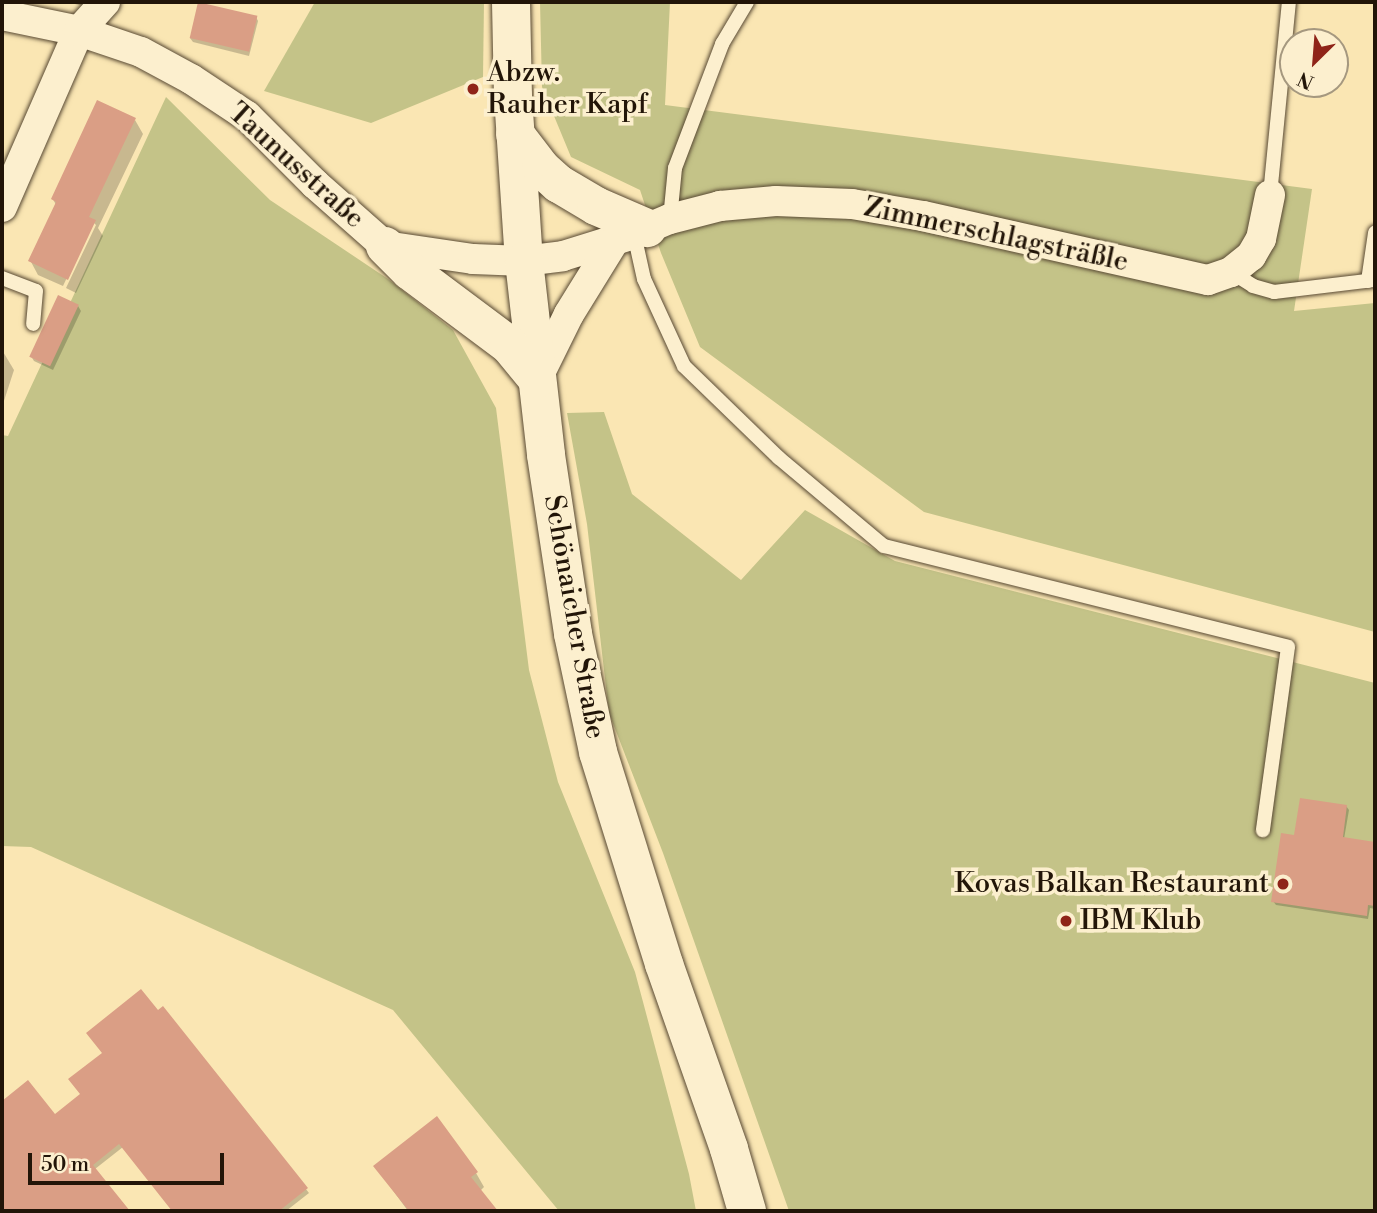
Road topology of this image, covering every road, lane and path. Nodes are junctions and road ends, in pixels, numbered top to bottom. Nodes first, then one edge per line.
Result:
1 (105, 2) edge
2 (511, 2) edge
3 (747, 2) edge
4 (1289, 2) edge
5 (2, 15) edge
6 (79, 32) junction
7 (515, 134) junction
8 (1270, 195) joint
9 (2, 207) edge
10 (641, 230) junction
11 (1375, 233) edge
12 (385, 246) junction
13 (524, 261) junction
14 (1231, 272) junction
15 (2, 278) edge
16 (1372, 281) edge
17 (33, 324) dead end
18 (537, 379) junction
19 (1263, 831) dead end
20 (747, 1211) edge

1 - 6 street
2 - 7 main road, Schönaicher Straße
3 - 10 lane
4 - 8 lane
5 - 6 street, Taunusstraße
6 - 9 street
6 - 12 street, Taunusstraße
7 - 10 main road
7 - 13 main road, Schönaicher Straße
8 - 14 street
10 - 13 street, Zimmerschlagsträßle
10 - 14 street, Zimmerschlagsträßle
10 - 18 street
10 - 19 lane
11 - 16 lane
12 - 13 street, Taunusstraße
12 - 18 main road
13 - 18 main road, Schönaicher Straße
14 - 16 lane
15 - 17 lane
18 - 20 main road, Schönaicher Straße

